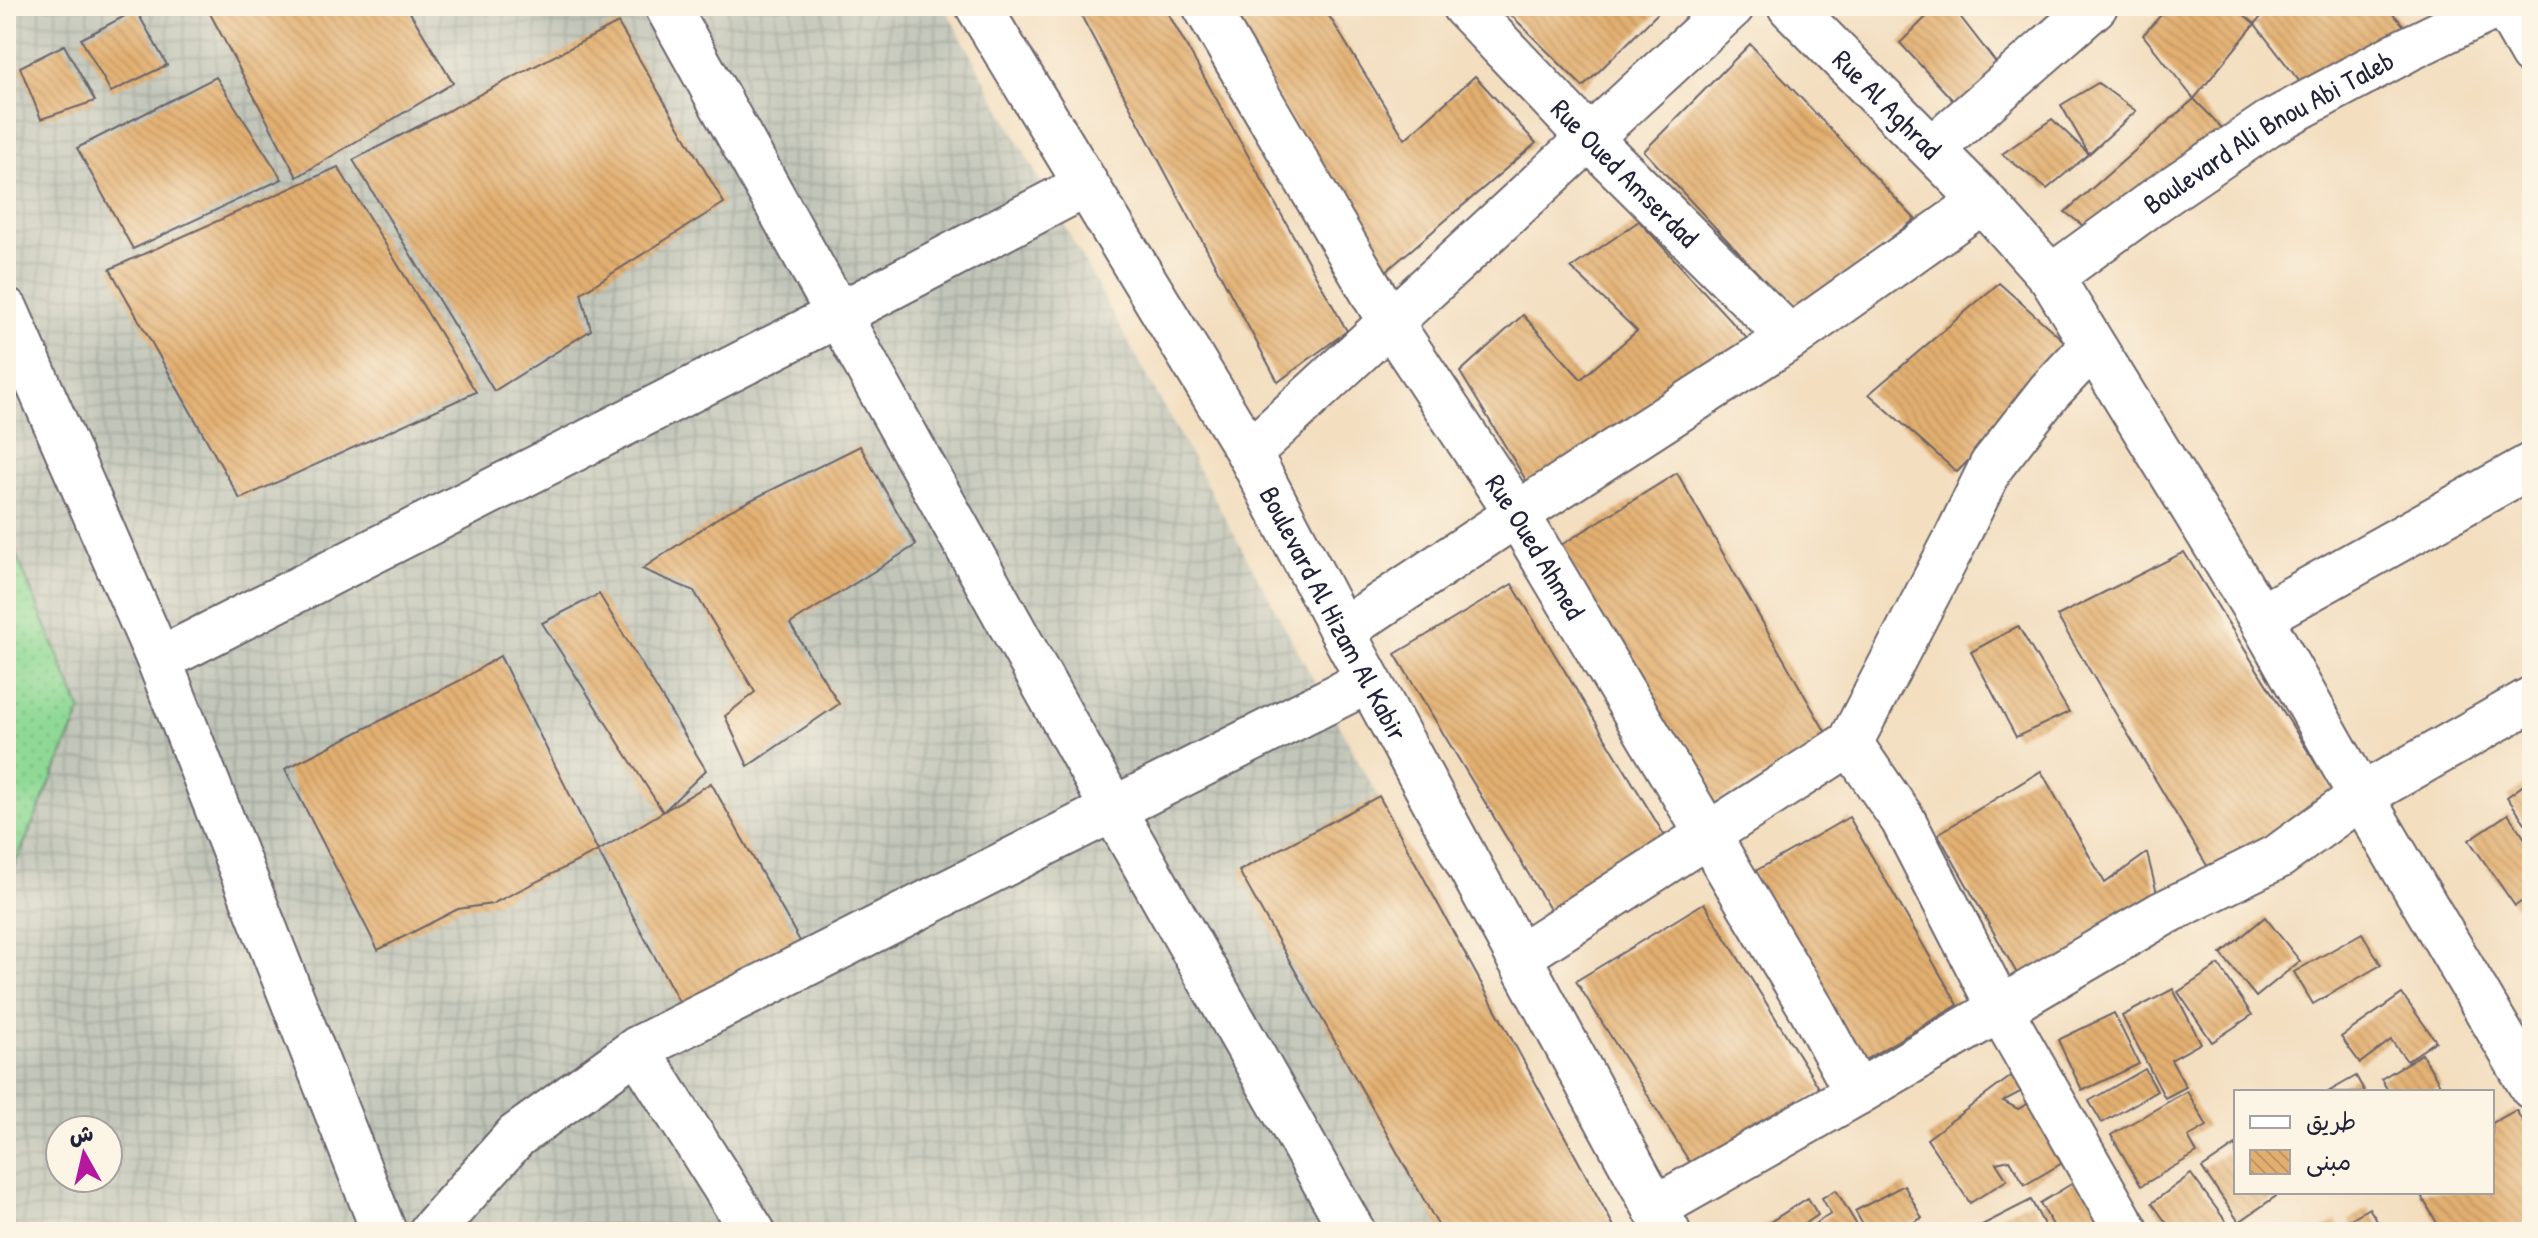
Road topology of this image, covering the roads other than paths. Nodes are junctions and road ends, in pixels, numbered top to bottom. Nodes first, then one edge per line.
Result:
1 (667, 6) edge
2 (978, 6) edge
3 (1205, 6) edge
4 (1464, 6) edge
5 (1732, 6) edge
6 (1790, 6) edge
7 (2095, 6) edge
8 (2497, 6) edge
9 (2505, 6) edge
10 (2532, 53) edge
11 (1589, 138) junction
12 (1932, 149) junction
13 (1086, 185) junction
14 (1983, 201) junction
15 (2051, 277) junction
16 (6, 310) edge
17 (838, 315) junction
18 (1390, 322) junction
19 (1790, 338) junction
20 (2092, 346) junction
21 (1249, 453) junction
22 (2532, 465) edge
23 (1517, 514) junction
24 (2260, 617) junction
25 (1342, 631) junction
26 (159, 660) junction
27 (1368, 681) junction
28 (2532, 699) edge
29 (1850, 743) junction
30 (2361, 796) junction
31 (1113, 809) junction
32 (1708, 837) junction
33 (1518, 957) junction
34 (2000, 1009) junction
35 (637, 1049) junction
36 (2532, 1087) edge
37 (1857, 1093) junction
38 (1661, 1220) edge
39 (384, 1232) edge
40 (431, 1232) edge
41 (753, 1232) edge
42 (1353, 1232) edge
43 (2127, 1232) edge

1 - 17 street
2 - 13 street, Boulevard Al Hizam Al Kabir
3 - 18 street, Rue Oued Ahmed
4 - 11 street, Rue Oued Amserdad
5 - 11 street
6 - 12 street, Rue Al Aghrad
7 - 12 street
8 - 15 street, Boulevard Ali Bnou Abi Taleb
9 - 10 street
11 - 18 street
11 - 19 street, Rue Oued Amserdad
12 - 14 street, Rue Al Aghrad
13 - 17 street
13 - 21 street, Boulevard Al Hizam Al Kabir
14 - 15 street, Rue Al Aghrad
14 - 19 street
15 - 20 street, Rue Al Aghrad
16 - 26 street
17 - 26 street
17 - 31 street
18 - 21 street
18 - 23 street, Rue Oued Ahmed
19 - 23 street
20 - 24 street, Rue Al Aghrad
20 - 29 street
21 - 25 street, Boulevard Al Hizam Al Kabir
22 - 24 street
23 - 25 street
23 - 32 street, Rue Oued Ahmed
24 - 30 street, Rue Al Aghrad
25 - 27 street, Boulevard Al Hizam Al Kabir
26 - 39 street
27 - 31 street
27 - 33 street, Boulevard Al Hizam Al Kabir
28 - 30 street
29 - 32 street
29 - 34 street
30 - 34 street
30 - 36 street, Rue Al Aghrad
31 - 35 street
31 - 42 street
32 - 33 street
32 - 37 street, Rue Oued Ahmed
33 - 38 street, Boulevard Al Hizam Al Kabir
34 - 37 street
34 - 43 street
35 - 40 street
35 - 41 street
37 - 38 street

